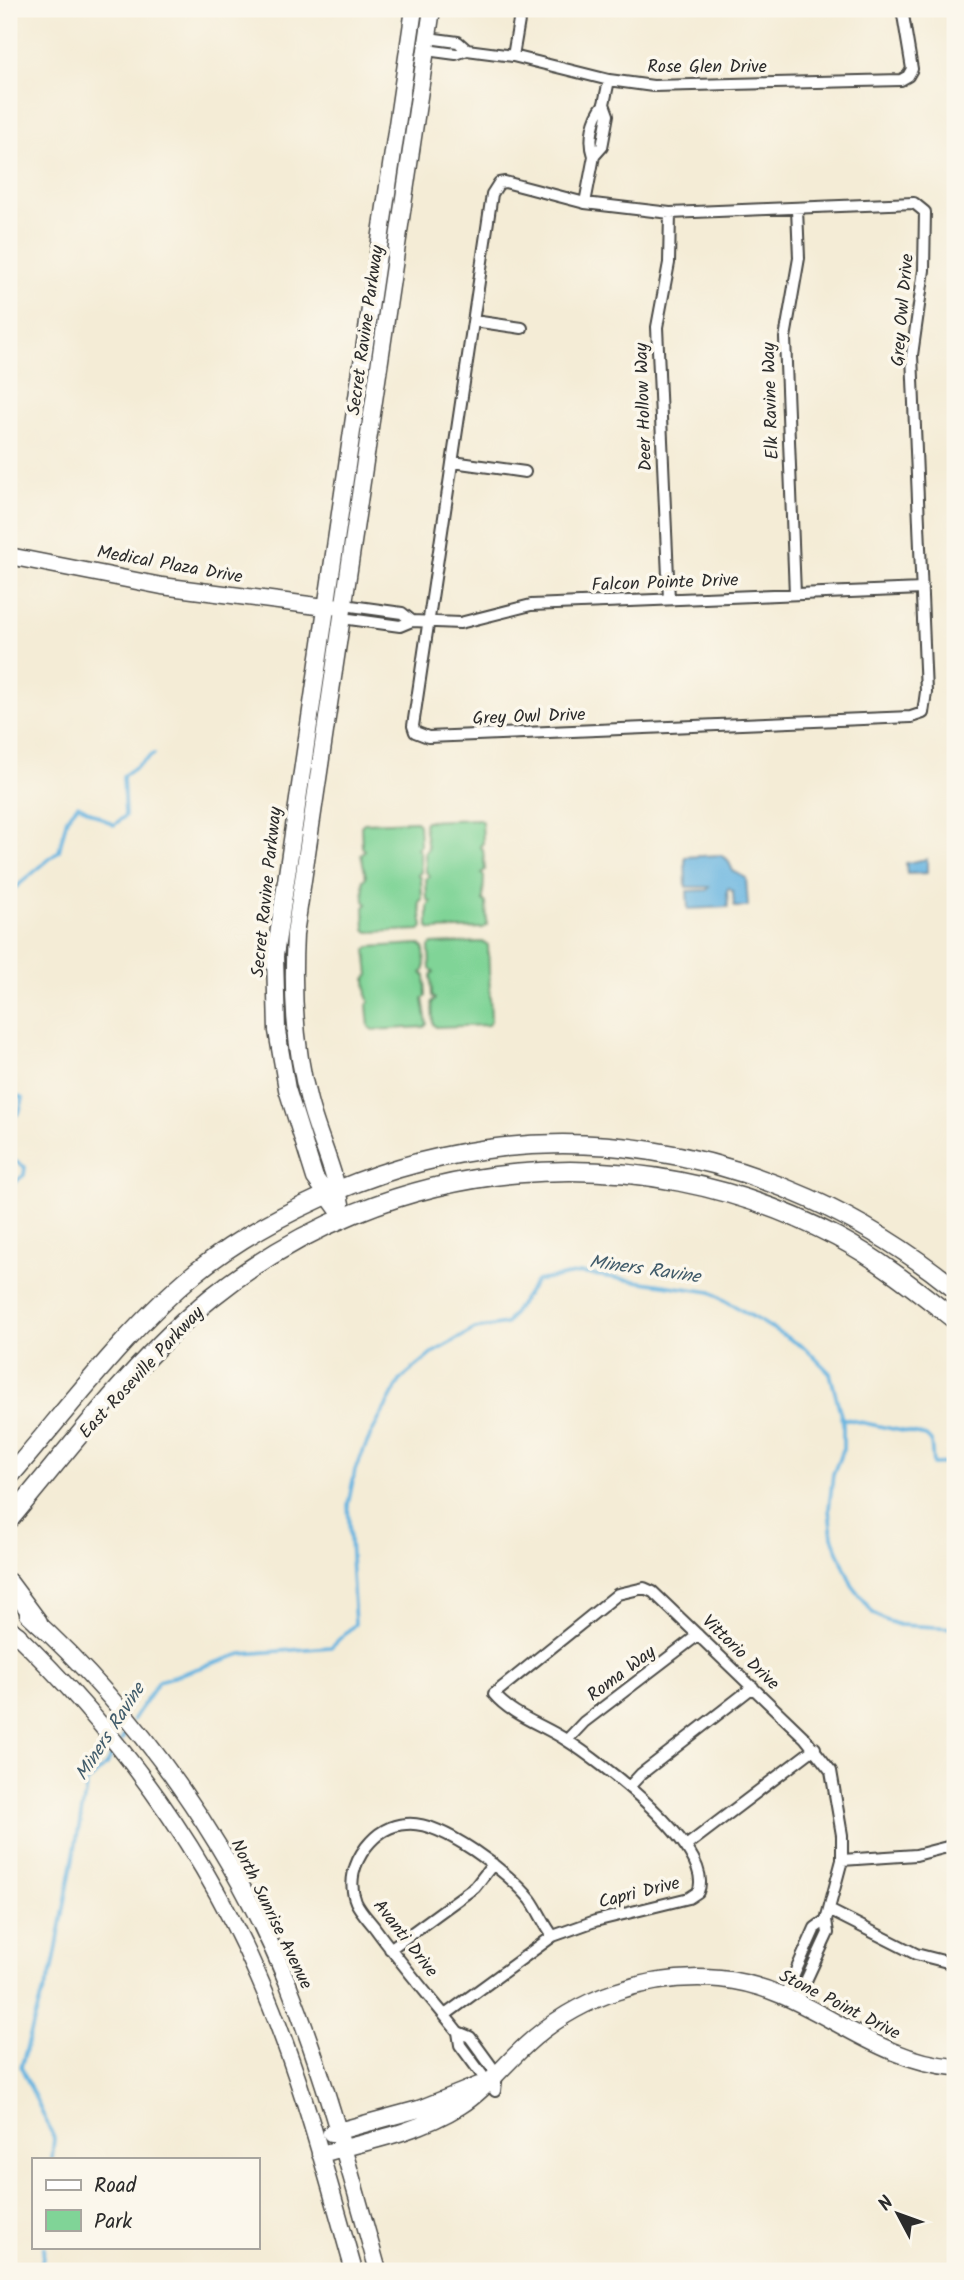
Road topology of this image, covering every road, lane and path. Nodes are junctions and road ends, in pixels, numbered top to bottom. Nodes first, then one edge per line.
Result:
1 (13, 9) edge
2 (414, 9) edge
3 (432, 9) edge
4 (520, 9) edge
5 (902, 9) edge
6 (9, 13) edge
7 (409, 41) junction
8 (427, 44) junction
9 (513, 56) junction
10 (609, 80) junction
11 (585, 203) junction
12 (797, 209) junction
13 (670, 213) junction
14 (474, 321) junction
15 (522, 328) dead end
16 (453, 462) junction
17 (525, 472) dead end
18 (9, 556) edge
19 (922, 589) junction
20 (795, 594) junction
21 (668, 600) junction
22 (325, 607) junction
23 (377, 609) junction
24 (343, 611) junction
25 (412, 621) junction
26 (374, 622) junction
27 (429, 624) junction
28 (333, 1192) junction
29 (344, 1219) junction
30 (902, 1279) junction
31 (955, 1287) edge
32 (174, 1292) junction
33 (955, 1320) edge
34 (108, 1405) junction
35 (9, 1477) edge
36 (22, 1504) junction
37 (9, 1520) edge
38 (9, 1528) edge
39 (9, 1583) edge
40 (9, 1596) edge
41 (38, 1622) junction
42 (12, 1631) edge
43 (698, 1635) junction
44 (752, 1687) junction
45 (494, 1694) joint
46 (567, 1740) junction
47 (815, 1748) junction
48 (629, 1787) junction
49 (955, 1845) edge
50 (686, 1846) junction
51 (842, 1860) junction
52 (493, 1864) junction
53 (827, 1915) junction
54 (553, 1936) junction
55 (811, 1938) junction
56 (823, 1943) junction
57 (390, 1949) junction
58 (955, 1964) edge
59 (791, 1998) junction
60 (445, 2015) junction
61 (458, 2032) junction
62 (477, 2046) junction
63 (466, 2054) junction
64 (955, 2067) edge
65 (491, 2078) junction
66 (338, 2131) junction
67 (315, 2138) junction
68 (343, 2148) junction
69 (320, 2154) junction
70 (355, 2269) edge
71 (378, 2271) edge

1 - 6 street
2 - 7 main road, Secret Ravine Parkway
3 - 8 main road, Secret Ravine Parkway
4 - 9 street
5 - 10 street, Rose Glen Drive
7 - 8 main road
7 - 22 main road, Secret Ravine Parkway
8 - 9 street, Rose Glen Drive
8 - 24 main road, Secret Ravine Parkway
9 - 10 street, Rose Glen Drive
10 - 11 street
11 - 13 street, Grey Owl Drive
11 - 14 street, Grey Owl Drive
12 - 13 street, Grey Owl Drive
12 - 19 street, Grey Owl Drive
12 - 20 street, Elk Ravine Way
13 - 21 street, Deer Hollow Way
14 - 15 street
14 - 16 street, Grey Owl Drive
16 - 17 street
16 - 27 street, Grey Owl Drive
18 - 22 main road, Medical Plaza Drive
19 - 20 street, Falcon Pointe Drive
19 - 27 street, Grey Owl Drive
20 - 21 street, Falcon Pointe Drive
21 - 27 street, Falcon Pointe Drive
22 - 24 main road
22 - 28 main road, Secret Ravine Parkway
23 - 24 street, Falcon Pointe Drive
23 - 25 street, Falcon Pointe Drive
23 - 26 street
24 - 26 street, Falcon Pointe Drive
24 - 28 main road, Secret Ravine Parkway
25 - 26 street, Falcon Pointe Drive
25 - 27 street, Falcon Pointe Drive
28 - 29 main road, Secret Ravine Parkway
28 - 31 main road, East Roseville Parkway
28 - 32 main road, East Roseville Parkway
29 - 30 main road, East Roseville Parkway
29 - 34 main road, East Roseville Parkway
30 - 31 main road
30 - 33 main road, East Roseville Parkway
32 - 34 main road
32 - 35 main road, East Roseville Parkway
34 - 36 main road, East Roseville Parkway
36 - 37 main road, East Roseville Parkway
36 - 38 main road
39 - 41 main road
40 - 41 main road, North Sunrise Avenue
41 - 66 main road, North Sunrise Avenue
42 - 67 main road
43 - 44 street, Vittorio Drive
43 - 45 street, Vittorio Drive
43 - 46 street, Roma Way
44 - 47 street, Vittorio Drive
44 - 48 street
45 - 46 street, Capri Drive
46 - 48 street, Capri Drive
47 - 50 street
47 - 51 street, Vittorio Drive
48 - 50 street, Capri Drive
49 - 51 street
50 - 54 street, Capri Drive
51 - 53 street, Vittorio Drive
52 - 54 street, Avanti Drive
52 - 57 street
52 - 57 street, Avanti Drive
53 - 55 street, Vittorio Drive
53 - 56 street, Vittorio Drive
53 - 58 street
54 - 60 street, Capri Drive
55 - 56 street
55 - 59 street, Vittorio Drive
56 - 59 street, Vittorio Drive
57 - 60 street, Avanti Drive
59 - 64 main road, Stone Point Drive
59 - 65 main road, Stone Point Drive
60 - 61 street, Avanti Drive
61 - 62 street, Avanti Drive
61 - 63 street, Avanti Drive
62 - 63 street
62 - 65 street, Avanti Drive
63 - 65 street, Avanti Drive
65 - 66 main road, Stone Point Drive
65 - 68 main road, Stone Point Drive
66 - 67 main road, Stone Point Drive
66 - 68 main road, North Sunrise Avenue
67 - 69 main road
68 - 69 main road, Stone Point Drive
68 - 71 main road, North Sunrise Avenue
69 - 70 main road

